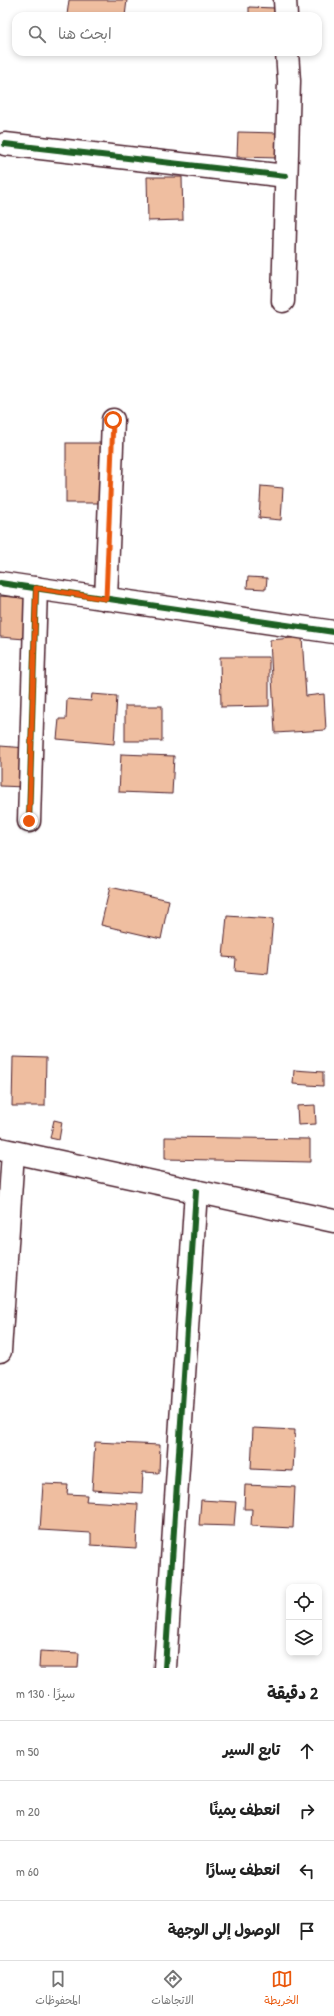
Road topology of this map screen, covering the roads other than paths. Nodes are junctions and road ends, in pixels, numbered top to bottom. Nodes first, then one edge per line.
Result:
1 (285, 0) edge
2 (286, 12) edge
3 (287, 56) edge
4 (5, 144) dead end
5 (286, 176) junction
6 (283, 301) dead end
7 (113, 420) dead end
8 (0, 583) edge
9 (36, 588) junction
10 (106, 599) junction
11 (334, 632) edge
12 (29, 821) dead end
13 (7, 1150) edge
14 (196, 1191) junction
15 (334, 1221) edge
16 (0, 1351) edge
17 (165, 1668) edge

1 - 2 street
3 - 5 street
4 - 5 street
5 - 6 street
7 - 10 street
8 - 9 street
9 - 10 street
9 - 12 street
10 - 11 street
13 - 14 street
13 - 16 street
14 - 15 street
14 - 17 street

